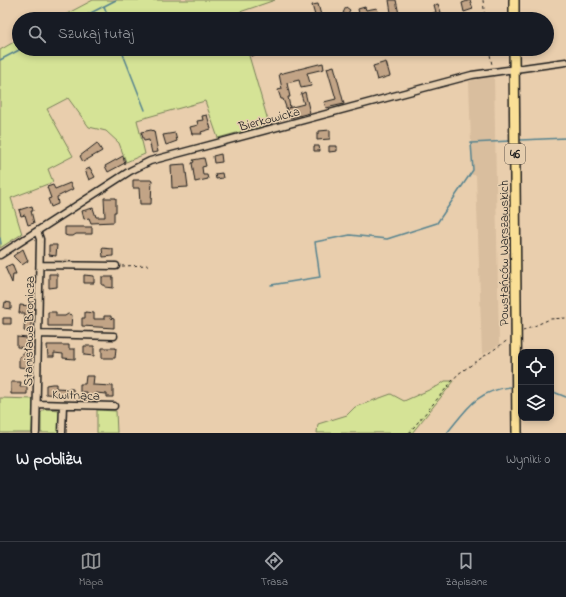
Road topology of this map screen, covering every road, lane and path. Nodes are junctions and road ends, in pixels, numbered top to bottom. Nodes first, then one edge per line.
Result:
1 (483, 0) edge
2 (514, 0) edge
3 (484, 12) edge
4 (514, 12) edge
5 (491, 56) edge
6 (514, 56) edge
7 (566, 62) edge
8 (514, 68) junction
9 (492, 72) junction
10 (37, 231) junction
11 (0, 255) edge
12 (40, 265) junction
13 (150, 265) dead end
14 (116, 266) joint
15 (566, 318) edge
16 (39, 334) junction
17 (517, 335) junction
18 (114, 336) dead end
19 (37, 404) junction
20 (63, 405) junction
21 (114, 406) dead end
22 (36, 433) edge
23 (62, 433) edge
24 (409, 433) edge
25 (517, 433) edge

1 - 3 path
2 - 4 main road
5 - 9 path
6 - 8 main road, Powstańców Warszawskich / 46
7 - 8 street, Bierkowicka
8 - 9 street, Bierkowicka
8 - 17 main road, Powstańców Warszawskich / 46
9 - 10 street, Bierkowicka
10 - 11 street, Bierkowicka
10 - 12 street, Stanisława Bronicza
12 - 14 street
12 - 16 street, Stanisława Bronicza
13 - 14 path
15 - 17 path
16 - 18 street
16 - 19 street, Stanisława Bronicza
17 - 24 path
17 - 25 main road, Powstańców Warszawskich / 46
19 - 20 street, Kwitnąca
19 - 22 street, Stanisława Bronicza
20 - 21 street, Kwitnąca
20 - 23 street

